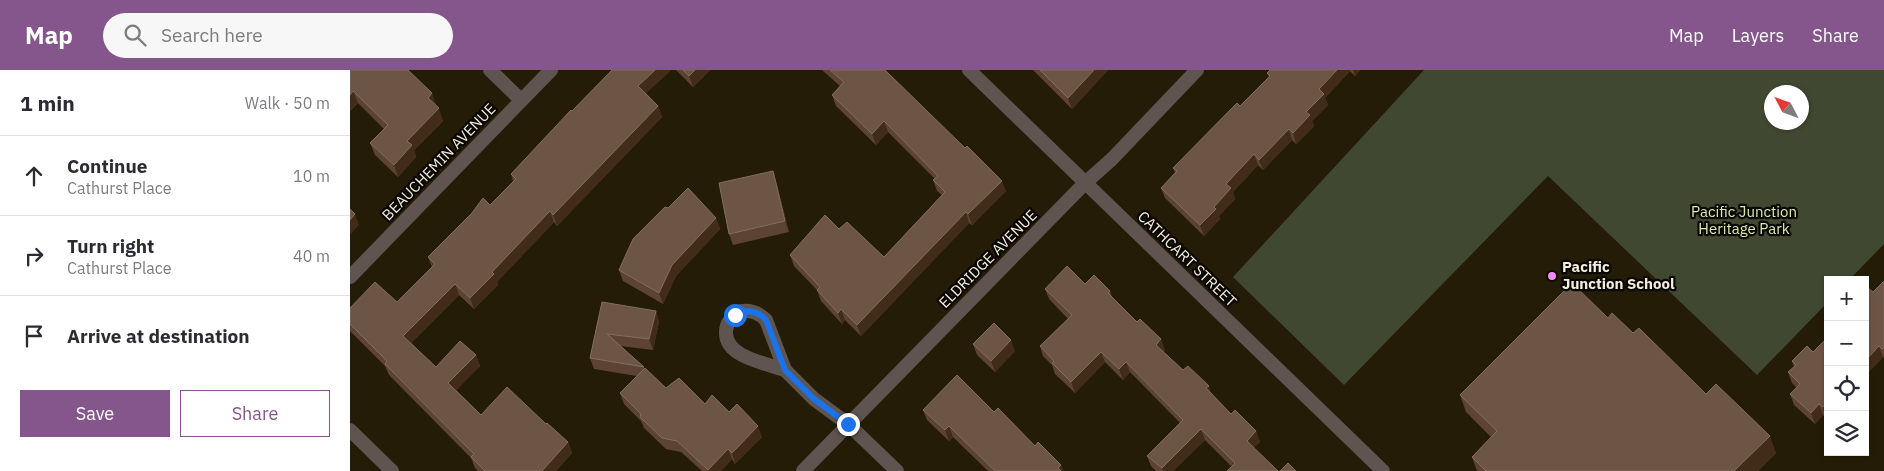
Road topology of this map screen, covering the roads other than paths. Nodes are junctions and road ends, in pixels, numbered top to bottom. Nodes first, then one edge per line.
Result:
1 (490, 70) edge
2 (551, 70) edge
3 (969, 70) edge
4 (1197, 70) edge
5 (521, 100) junction
6 (1085, 183) junction
7 (350, 277) edge
8 (785, 370) junction
9 (848, 424) junction
10 (350, 430) edge
11 (392, 471) edge
12 (803, 471) edge
13 (897, 471) edge
14 (1383, 471) edge

1 - 5 street
2 - 5 street, BEAUCHEMIN AVENUE
3 - 6 street, CATHCART STREET
4 - 6 street, ELDRIDGE AVENUE
5 - 7 street, BEAUCHEMIN AVENUE
6 - 9 street, ELDRIDGE AVENUE
6 - 14 street, CATHCART STREET
8 - 8 street
8 - 9 street
9 - 12 street, ELDRIDGE AVENUE
9 - 13 street
10 - 11 street

